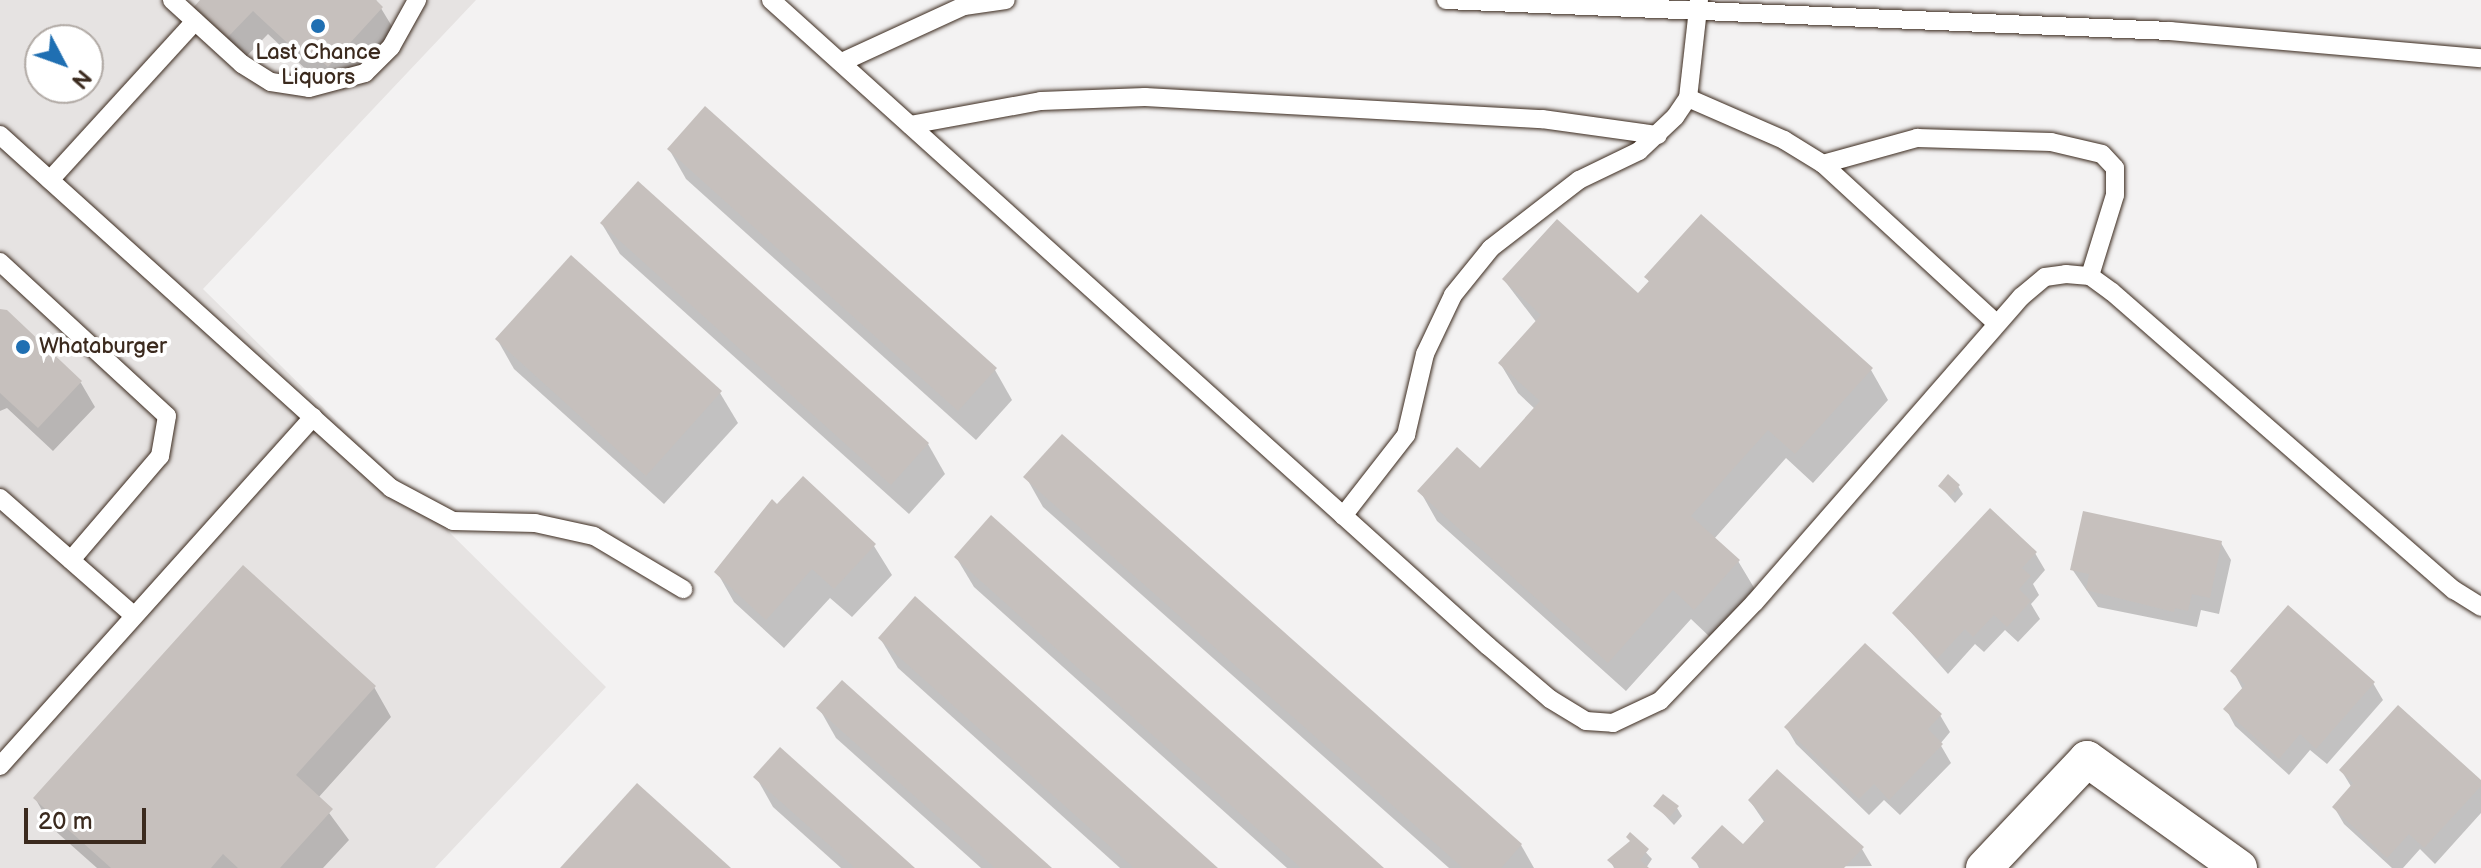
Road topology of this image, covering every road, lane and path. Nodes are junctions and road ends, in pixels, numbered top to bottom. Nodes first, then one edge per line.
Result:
1 (172, 0) edge
2 (417, 0) edge
3 (771, 0) edge
4 (1006, 0) edge
5 (1446, 0) edge
6 (1699, 6) edge
7 (195, 21) junction
8 (2481, 58) edge
9 (842, 62) junction
10 (1688, 98) junction
11 (910, 125) junction
12 (1658, 135) junction
13 (0, 136) edge
14 (1823, 164) junction
15 (50, 180) junction
16 (0, 262) edge
17 (2090, 276) junction
18 (1997, 324) junction
19 (313, 417) junction
20 (0, 498) edge
21 (1343, 516) junction
22 (71, 560) junction
23 (683, 589) dead end
24 (2481, 607) edge
25 (133, 615) junction
26 (0, 766) edge
27 (1984, 868) edge
28 (2239, 868) edge

1 - 7 lane
2 - 7 lane
3 - 9 lane
4 - 9 lane
5 - 6 lane
6 - 8 lane
6 - 10 lane
7 - 15 lane
9 - 11 lane
10 - 12 lane
10 - 14 lane
11 - 12 lane
11 - 21 lane
12 - 21 lane
13 - 15 lane
14 - 17 lane
14 - 18 lane
15 - 19 lane
16 - 22 lane
17 - 18 lane
17 - 24 lane
18 - 21 lane
19 - 23 lane
19 - 25 lane
20 - 22 lane
22 - 25 lane
25 - 26 lane
27 - 28 street

